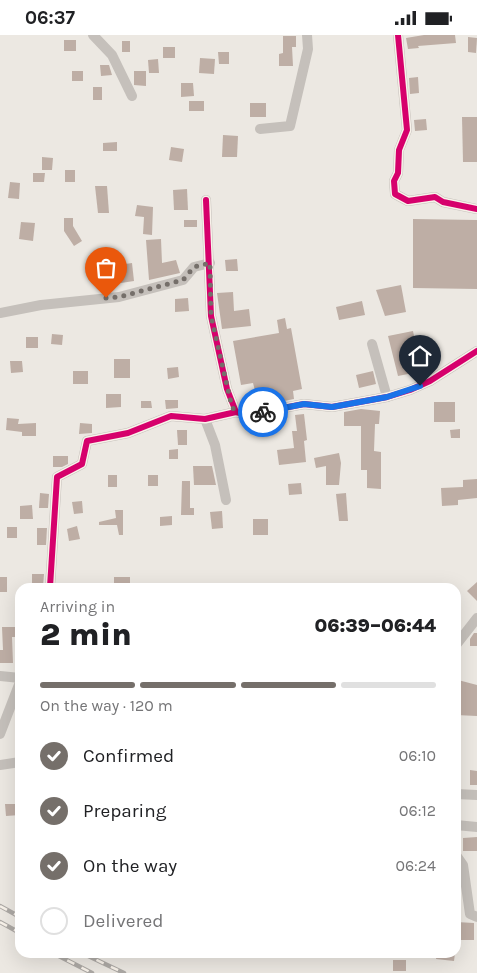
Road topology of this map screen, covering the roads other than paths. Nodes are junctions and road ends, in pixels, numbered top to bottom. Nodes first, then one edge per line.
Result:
1 (93, 35) edge
2 (306, 35) edge
3 (398, 35) edge
4 (132, 95) dead end
5 (260, 129) dead end
6 (206, 200) dead end
7 (477, 209) edge
8 (210, 263) junction
9 (0, 313) edge
10 (372, 343) dead end
11 (477, 351) edge
12 (387, 397) junction
13 (236, 412) junction
14 (205, 419) junction
15 (226, 500) dead end
16 (50, 583) edge
17 (477, 619) edge
18 (461, 639) edge
19 (0, 676) edge
20 (15, 678) edge
21 (15, 695) edge
22 (0, 735) edge
23 (15, 763) edge
24 (0, 765) edge
25 (461, 794) edge
26 (477, 795) edge
27 (461, 825) edge
28 (477, 827) edge
29 (461, 862) edge
30 (477, 917) edge

1 - 4 street
2 - 5 street
3 - 7 street
6 - 8 street
8 - 9 street
8 - 13 street
10 - 12 street
11 - 12 street
12 - 13 street
13 - 14 street
14 - 15 street
14 - 16 street
17 - 18 street
19 - 20 street
21 - 22 street
23 - 24 street
25 - 26 street
27 - 28 street
29 - 30 street

